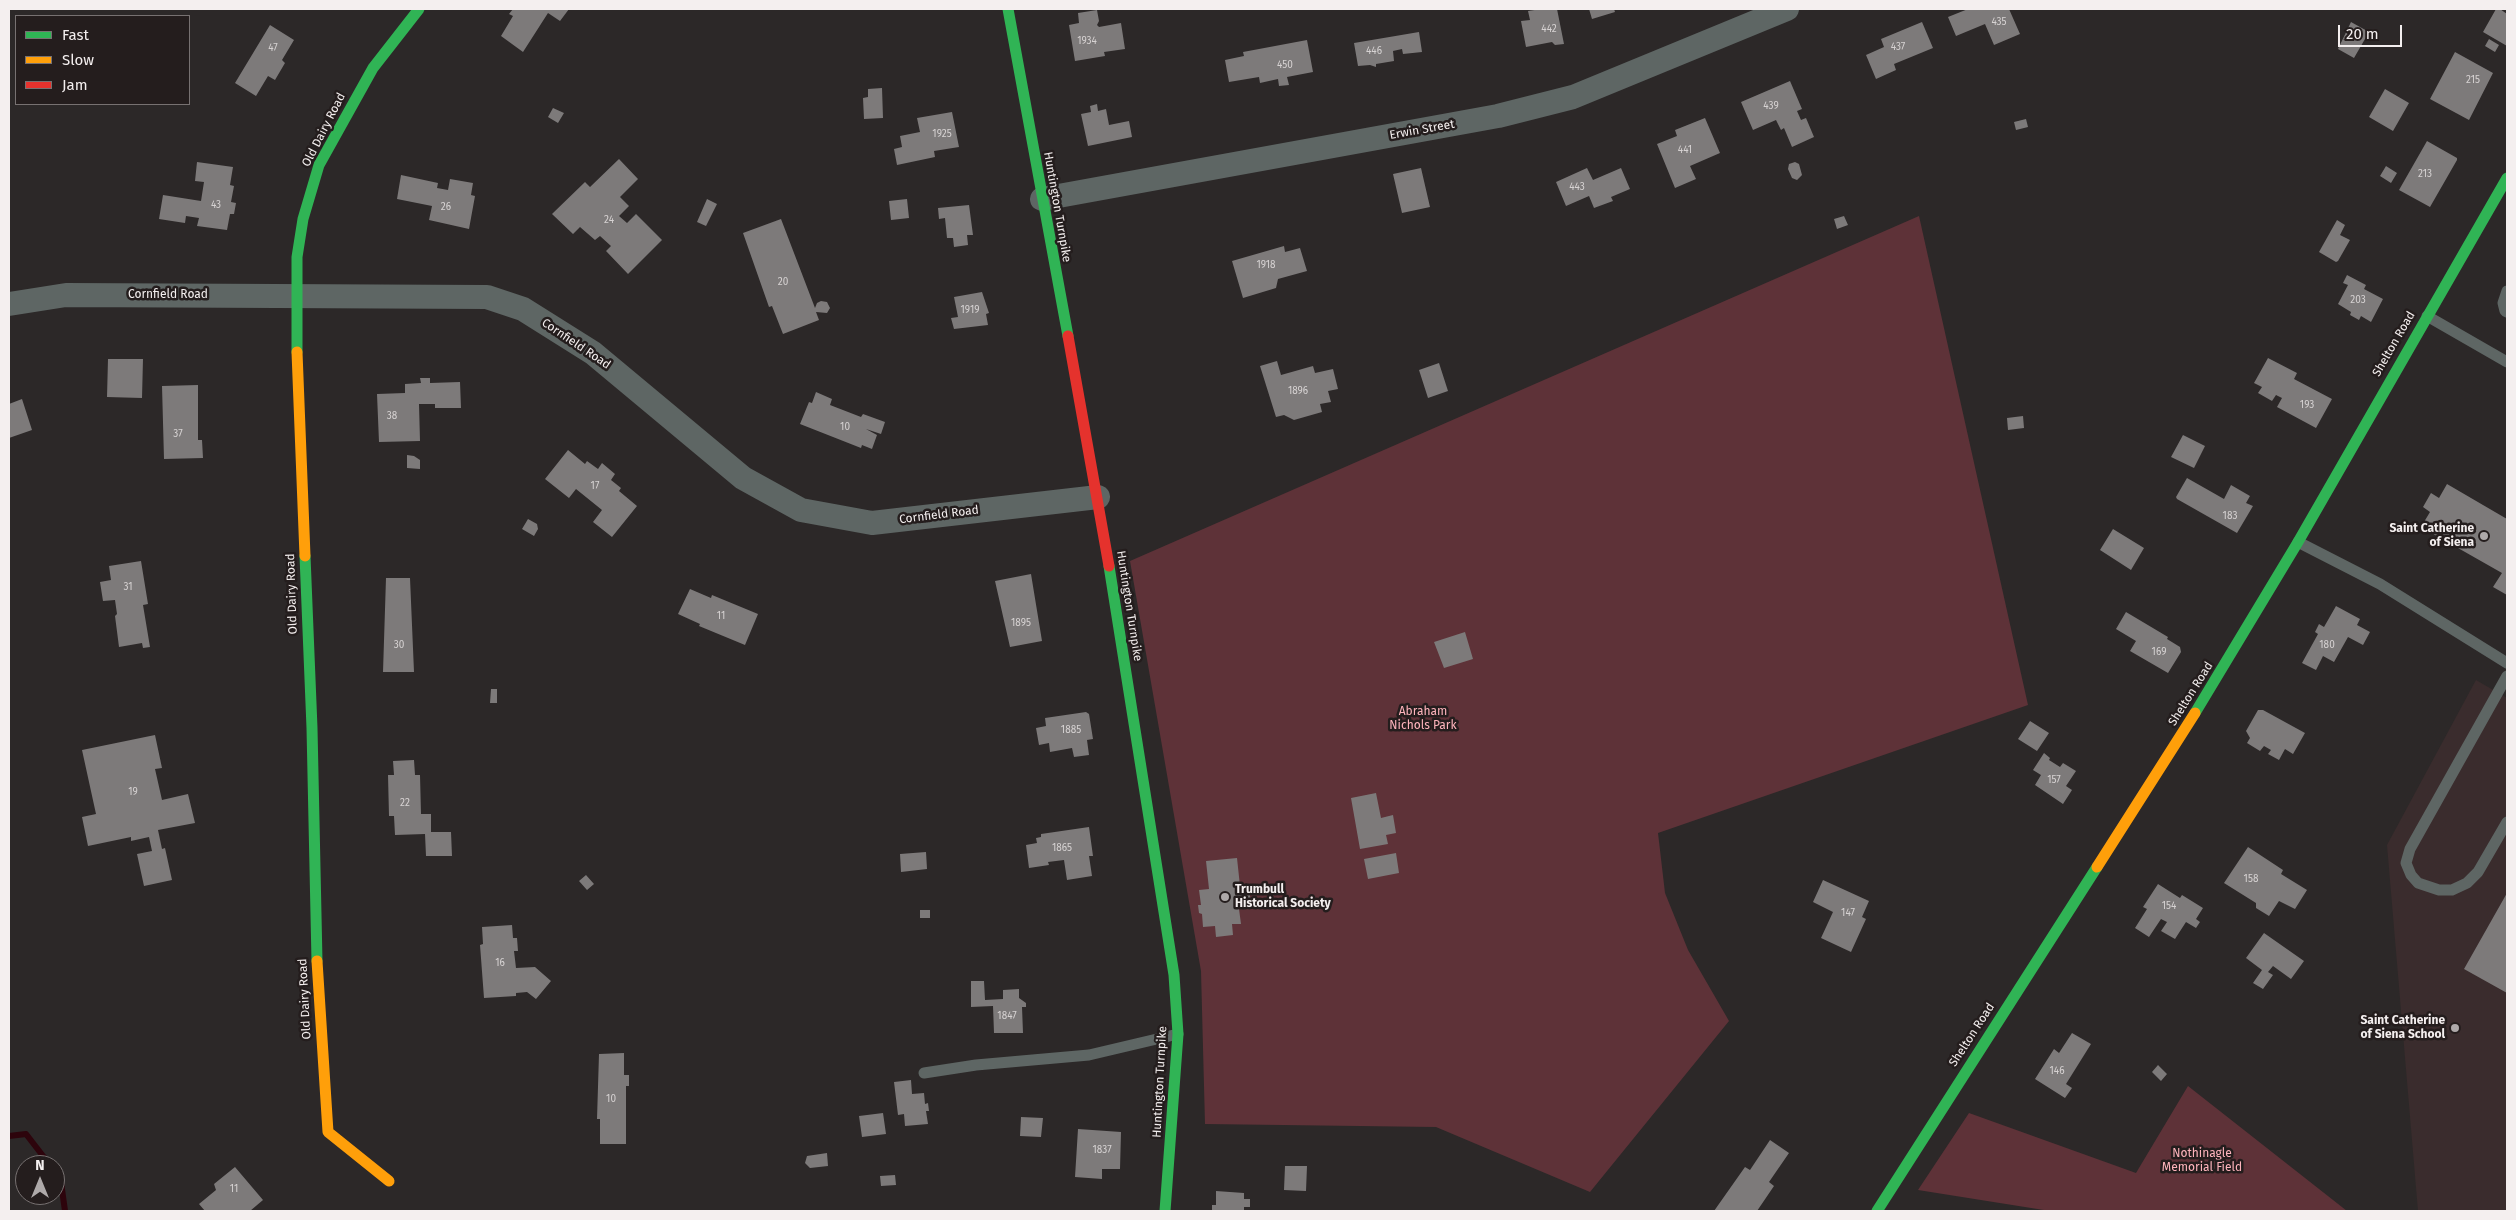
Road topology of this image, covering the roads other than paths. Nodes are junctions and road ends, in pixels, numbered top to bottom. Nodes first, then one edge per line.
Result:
1 (418, 9) edge
2 (1008, 9) edge
3 (1787, 9) edge
4 (2507, 178) edge
5 (1042, 199) junction
6 (2507, 292) edge
7 (297, 295) junction
8 (9, 304) edge
9 (2507, 312) edge
10 (2427, 316) junction
11 (2507, 362) edge
12 (1098, 497) junction
13 (2298, 542) junction
14 (2507, 663) edge
15 (2507, 676) edge
16 (2507, 822) edge
17 (1178, 1034) junction
18 (924, 1073) dead end
19 (389, 1181) dead end
20 (1165, 1211) edge
21 (1877, 1211) edge

1 - 7 main road, Old Dairy Road
2 - 5 main road, Huntington Turnpike
3 - 5 street, Erwin Street
4 - 10 main road, Shelton Road
5 - 12 main road, Huntington Turnpike
6 - 9 lane
7 - 8 street, Cornfield Road
7 - 12 street, Cornfield Road
7 - 19 main road, Old Dairy Road
10 - 11 lane
10 - 13 main road, Shelton Road
12 - 17 main road, Huntington Turnpike
13 - 14 lane
13 - 21 main road, Shelton Road
15 - 16 lane
17 - 18 lane
17 - 20 main road, Huntington Turnpike

